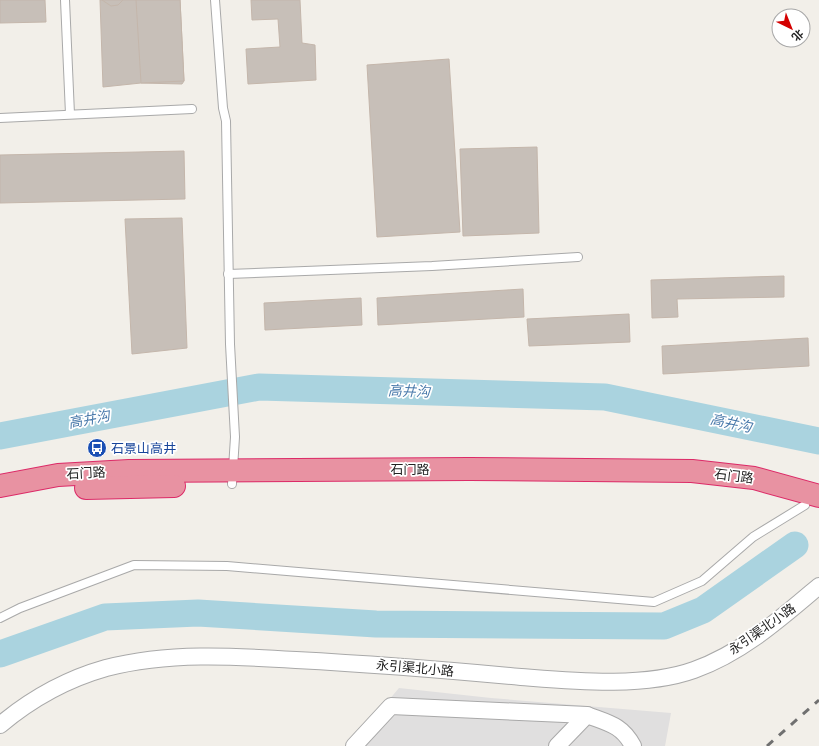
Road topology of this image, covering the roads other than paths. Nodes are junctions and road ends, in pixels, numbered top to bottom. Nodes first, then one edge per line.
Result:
1 (64, 0) edge
2 (215, 0) edge
3 (192, 109) dead end
4 (70, 114) junction
5 (0, 118) edge
6 (578, 257) dead end
7 (228, 274) junction
8 (232, 477) junction
9 (0, 486) edge
10 (0, 500) edge
11 (814, 503) edge
12 (819, 586) edge
13 (0, 618) edge
14 (587, 715) junction
15 (0, 725) edge
16 (354, 746) edge
17 (557, 746) edge
18 (633, 746) edge

1 - 4 lane
2 - 7 lane
3 - 4 lane
4 - 5 lane
6 - 7 lane
7 - 8 lane
8 - 9 highway, 石门路
8 - 10 highway, 石门路
8 - 11 highway, 石门路
11 - 13 lane
12 - 15 street, 永引渠北小路
14 - 16 street
14 - 17 street
14 - 18 street

